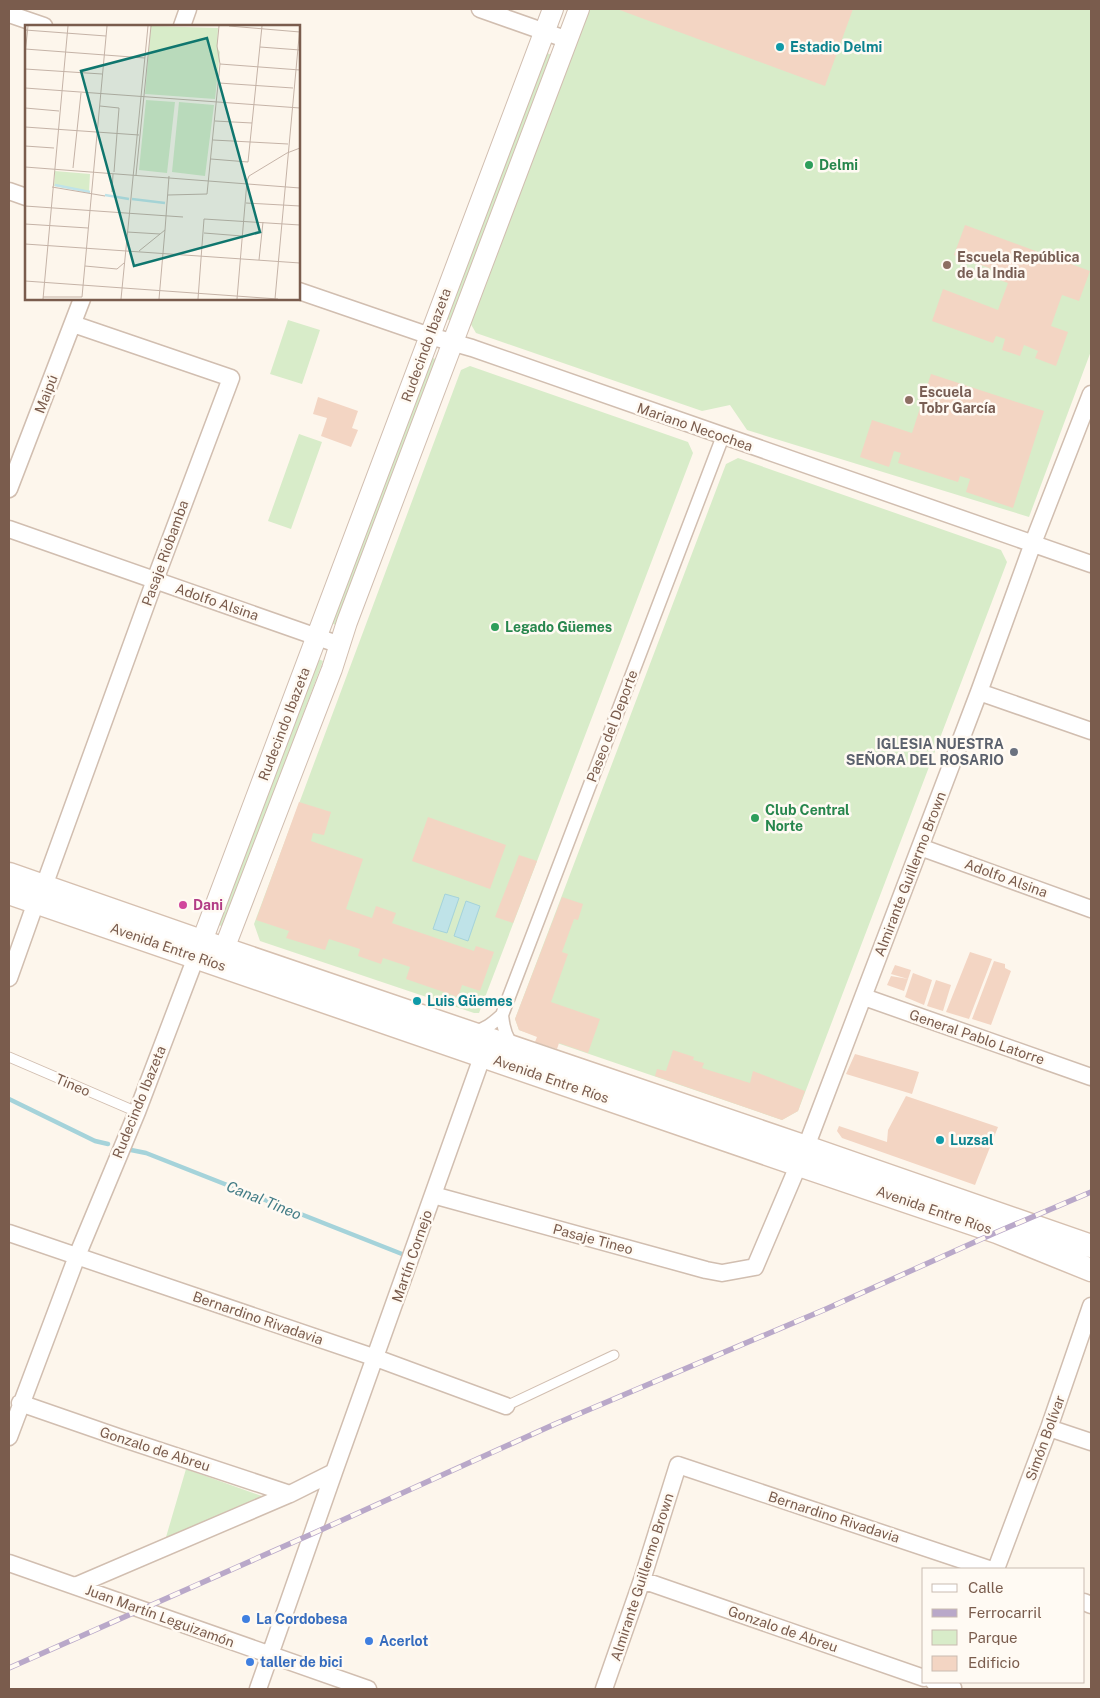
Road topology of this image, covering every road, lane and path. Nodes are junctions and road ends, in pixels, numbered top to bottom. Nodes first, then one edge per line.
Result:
1 (188, 9) edge
2 (480, 9) edge
3 (553, 9) edge
4 (580, 9) edge
5 (9, 14) edge
6 (41, 25) edge
7 (182, 25) edge
8 (545, 31) junction
9 (568, 40) junction
10 (9, 191) edge
11 (25, 197) edge
12 (300, 291) edge
13 (82, 300) edge
14 (73, 324) junction
15 (430, 336) junction
16 (453, 342) junction
17 (1091, 394) edge
18 (723, 436) junction
19 (9, 489) edge
20 (9, 529) edge
21 (1033, 543) junction
22 (1091, 564) edge
23 (155, 580) junction
24 (317, 637) junction
25 (340, 645) junction
26 (979, 692) junction
27 (1091, 731) edge
28 (920, 847) junction
29 (9, 874) edge
30 (9, 892) edge
31 (40, 894) junction
32 (1091, 909) edge
33 (198, 949) junction
34 (221, 957) junction
35 (9, 978) edge
36 (864, 997) junction
37 (502, 1015) junction
38 (481, 1042) junction
39 (515, 1048) junction
40 (9, 1058) edge
41 (1091, 1077) edge
42 (137, 1112) junction
43 (803, 1156) junction
44 (433, 1195) junction
45 (979, 1216) junction
46 (9, 1233) edge
47 (1091, 1246) edge
48 (76, 1256) junction
49 (755, 1267) joint
50 (1091, 1270) edge
51 (1091, 1306) edge
52 (614, 1355) dead end
53 (376, 1358) junction
54 (20, 1402) junction
55 (506, 1406) joint
56 (1049, 1428) junction
57 (9, 1436) edge
58 (1091, 1442) edge
59 (678, 1465) joint
60 (334, 1472) junction
61 (290, 1494) junction
62 (9, 1563) edge
63 (986, 1568) edge
64 (996, 1568) edge
65 (642, 1580) junction
66 (75, 1586) junction
67 (270, 1656) junction
68 (922, 1677) edge
69 (939, 1683) edge
70 (954, 1686) edge
71 (258, 1689) edge
72 (368, 1689) edge
73 (604, 1689) edge

1 - 7 street
2 - 8 street
3 - 8 street, Rudecindo Ibazeta
4 - 9 street, Rudecindo Ibazeta
5 - 6 street
8 - 9 street
8 - 15 street, Rudecindo Ibazeta
9 - 16 street, Rudecindo Ibazeta
10 - 11 street
12 - 15 street, Mariano Necochea
13 - 14 street, Maipú
14 - 19 street, Maipú
14 - 23 street, Pasaje Riobamba
15 - 16 street, Mariano Necochea
15 - 24 street, Rudecindo Ibazeta
16 - 18 street, Mariano Necochea
16 - 25 street, Rudecindo Ibazeta
17 - 21 street, Almirante Guillermo Brown
18 - 21 street, Mariano Necochea
18 - 37 street, Paseo del Deporte
20 - 23 street, Adolfo Alsina
21 - 22 street, Mariano Necochea
21 - 26 street, Almirante Guillermo Brown
23 - 24 street, Adolfo Alsina
23 - 31 street, Pasaje Riobamba
24 - 25 street, Adolfo Alsina
24 - 33 street, Rudecindo Ibazeta
25 - 34 street, Rudecindo Ibazeta
26 - 27 street
26 - 28 street, Almirante Guillermo Brown
28 - 32 street, Adolfo Alsina
28 - 36 street, Almirante Guillermo Brown
29 - 31 main road, Avenida Entre Ríos
30 - 31 main road, Avenida Entre Ríos
31 - 33 main road, Avenida Entre Ríos
31 - 35 street, Pasaje Riobamba
33 - 34 main road, Avenida Entre Ríos
33 - 42 street, Rudecindo Ibazeta
34 - 38 main road, Avenida Entre Ríos
36 - 41 street, General Pablo Latorre
36 - 43 street, Almirante Guillermo Brown
37 - 38 street
37 - 39 street
38 - 39 main road, Avenida Entre Ríos
38 - 43 main road, Avenida Entre Ríos
38 - 44 street, Martín Cornejo
39 - 43 main road, Avenida Entre Ríos
40 - 42 lane, Tineo
42 - 48 street, Rudecindo Ibazeta
43 - 45 main road, Avenida Entre Ríos
43 - 49 street, Almirante Guillermo Brown
44 - 49 street, Pasaje Tineo
44 - 53 street, Martín Cornejo
45 - 47 main road, Avenida Entre Ríos
45 - 50 main road, Avenida Entre Ríos
46 - 48 street, Bernardino Rivadavia
48 - 53 street, Bernardino Rivadavia
48 - 54 street, Rudecindo Ibazeta
51 - 56 street, Simón Bolívar
52 - 55 lane
53 - 55 street, Bernardino Rivadavia
53 - 60 street, Martín Cornejo
54 - 57 street, Rudecindo Ibazeta
54 - 61 street, Gonzalo de Abreu
56 - 58 street
56 - 64 street, Simón Bolívar
59 - 63 street, Bernardino Rivadavia
59 - 65 street, Almirante Guillermo Brown
60 - 61 street
60 - 67 street, Martín Cornejo
61 - 66 street
62 - 66 street, Juan Martín Leguizamón
65 - 68 street, Gonzalo de Abreu
65 - 73 street, Almirante Guillermo Brown
66 - 67 street, Juan Martín Leguizamón
67 - 71 street, Martín Cornejo
67 - 72 street, Juan Martín Leguizamón
69 - 70 street

